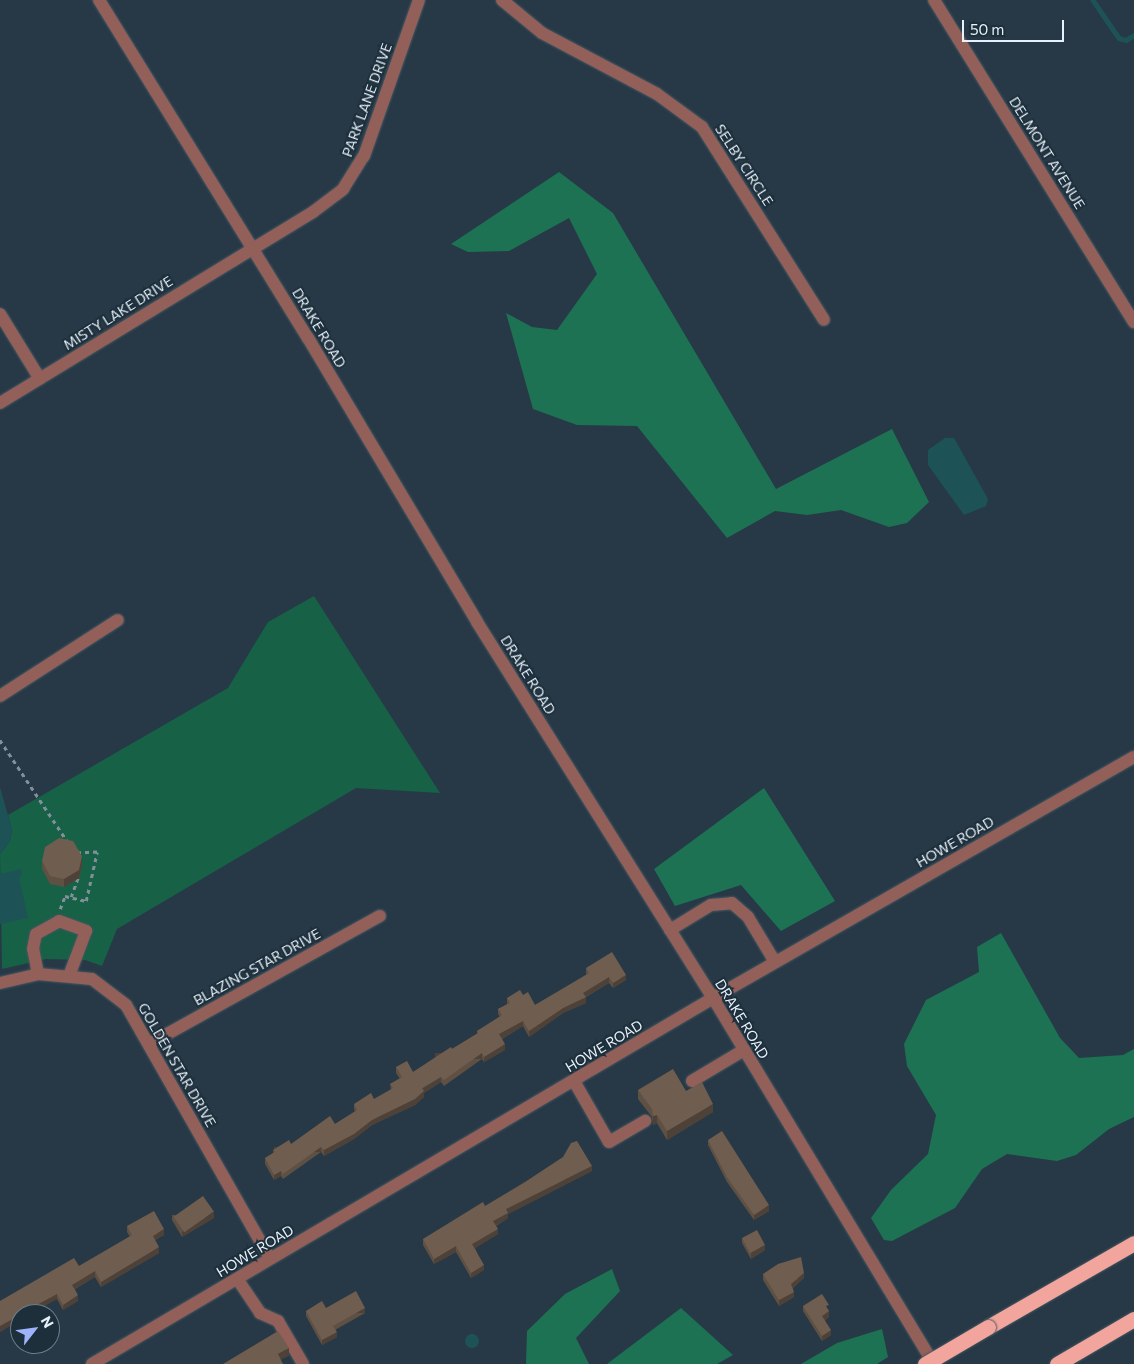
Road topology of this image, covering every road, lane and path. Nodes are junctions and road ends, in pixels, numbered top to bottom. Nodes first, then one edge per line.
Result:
1 (99, 0) edge
2 (418, 0) edge
3 (502, 0) edge
4 (934, 0) edge
5 (252, 248) junction
6 (0, 314) edge
7 (824, 320) dead end
8 (1134, 322) edge
9 (40, 379) junction
10 (0, 403) edge
11 (118, 620) dead end
12 (0, 696) edge
13 (0, 740) edge
14 (1134, 757) edge
15 (74, 854) junction
16 (77, 858) edge
17 (80, 871) edge
18 (71, 897) junction
19 (380, 916) dead end
20 (59, 921) junction
21 (670, 930) junction
22 (775, 962) junction
23 (38, 974) junction
24 (70, 976) junction
25 (0, 983) edge
26 (713, 998) junction
27 (149, 1044) junction
28 (744, 1050) junction
29 (574, 1081) junction
30 (692, 1081) dead end
31 (644, 1121) dead end
32 (1134, 1243) edge
33 (270, 1259) junction
34 (238, 1280) junction
35 (1134, 1319) edge
36 (92, 1364) edge
37 (303, 1364) edge
38 (925, 1364) edge
39 (934, 1364) edge
40 (1057, 1364) edge

1 - 5 street, DRAKE ROAD
2 - 5 street, PARK LANE DRIVE
3 - 7 street, SELBY CIRCLE
4 - 8 street, DELMONT AVENUE
5 - 9 street, MISTY LAKE DRIVE
5 - 21 street, DRAKE ROAD
6 - 9 street
9 - 10 street, MISTY LAKE DRIVE
11 - 12 street
13 - 15 path
14 - 22 street, HOWE ROAD
15 - 16 path
15 - 18 path
17 - 18 path
18 - 20 path
19 - 27 street, BLAZING STAR DRIVE
20 - 23 street
20 - 24 street
21 - 22 street
21 - 26 street, DRAKE ROAD
22 - 26 street, HOWE ROAD
23 - 24 street, GOLDEN STAR DRIVE
23 - 25 street, GOLDEN STAR DRIVE
24 - 27 street, GOLDEN STAR DRIVE
26 - 28 street, DRAKE ROAD
26 - 29 street, HOWE ROAD
27 - 33 street, GOLDEN STAR DRIVE
28 - 30 street
28 - 39 street, DRAKE ROAD
29 - 31 street
29 - 33 street, HOWE ROAD
32 - 38 highway, bridge
33 - 34 street, HOWE ROAD
34 - 36 street, HOWE ROAD
34 - 37 street
35 - 40 highway

